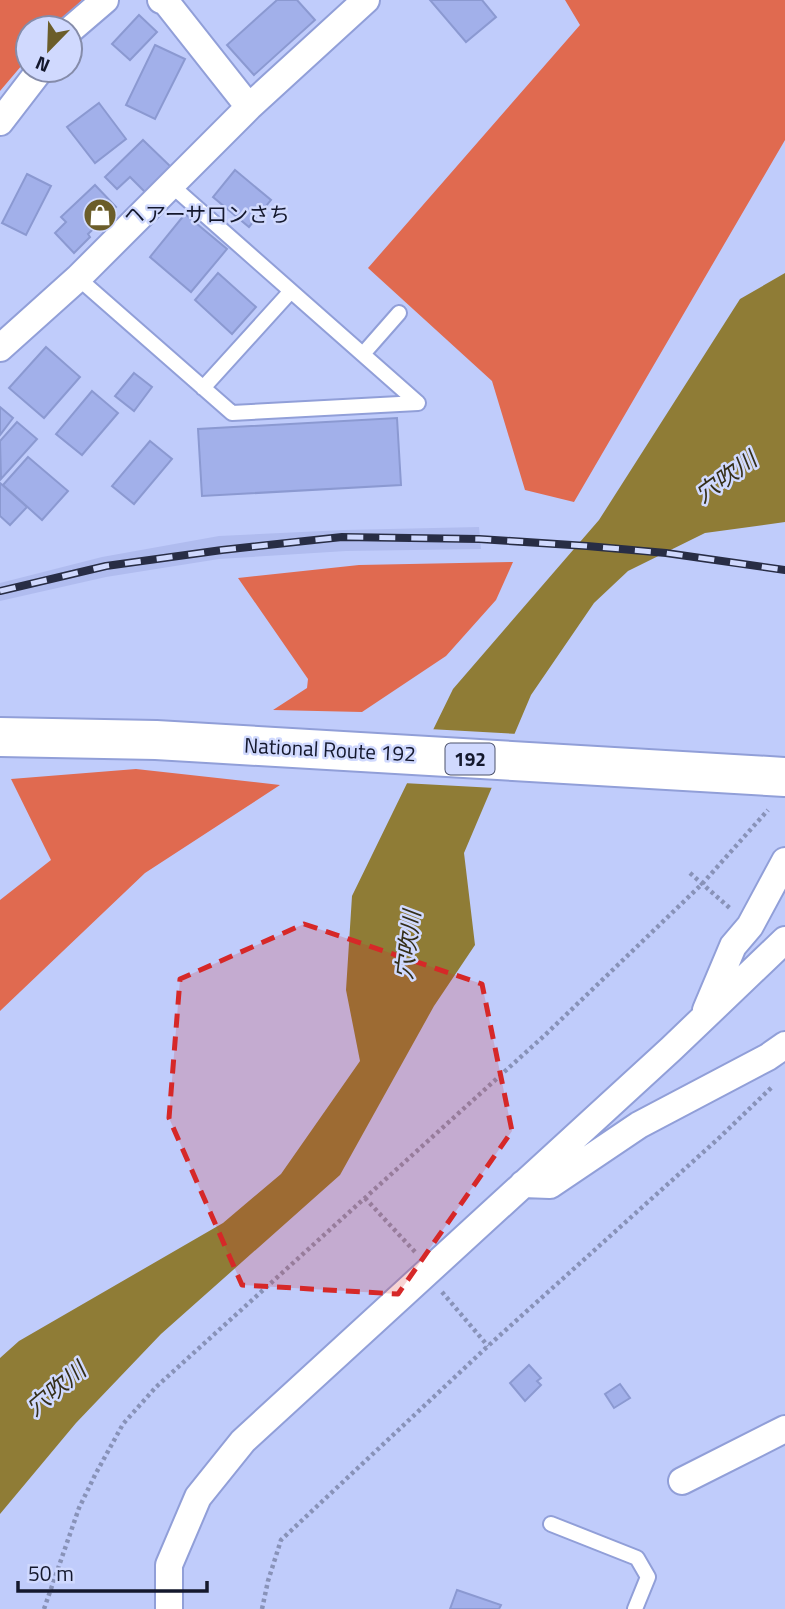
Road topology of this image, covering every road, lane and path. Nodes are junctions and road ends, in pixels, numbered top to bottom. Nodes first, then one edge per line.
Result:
1 (105, 0) edge
2 (161, 0) edge
3 (366, 0) edge
4 (84, 18) edge
5 (29, 84) edge
6 (249, 107) junction
7 (0, 122) edge
8 (172, 185) junction
9 (78, 278) junction
10 (291, 291) junction
11 (398, 313) dead end
12 (0, 348) edge
13 (363, 354) junction
14 (203, 388) junction
15 (0, 737) edge
16 (777, 793) edge
17 (785, 861) edge
18 (690, 873) dead end
19 (702, 884) junction
20 (730, 908) dead end
21 (785, 940) edge
22 (702, 1019) junction
23 (785, 1045) edge
24 (776, 1083) dead end
25 (523, 1184) junction
26 (365, 1198) junction
27 (428, 1271) junction
28 (488, 1346) junction
29 (785, 1429) edge
30 (682, 1481) dead end
31 (551, 1524) dead end
32 (44, 1609) edge
33 (169, 1609) edge
34 (262, 1609) edge
35 (635, 1609) edge

1 - 4 street
2 - 6 street
3 - 6 street
5 - 7 street
6 - 8 street
8 - 9 street
8 - 10 lane
9 - 12 street
9 - 14 lane
10 - 13 lane
10 - 14 lane
11 - 13 lane
13 - 14 lane
15 - 16 highway, National Route 192 / 192
16 - 19 path
17 - 22 street
18 - 19 path
19 - 20 path
19 - 26 path
21 - 22 street
22 - 25 street
23 - 25 street
24 - 28 path
25 - 27 street
26 - 27 path
26 - 32 path
27 - 28 path
27 - 33 street
28 - 34 path
29 - 30 street
31 - 35 lane

